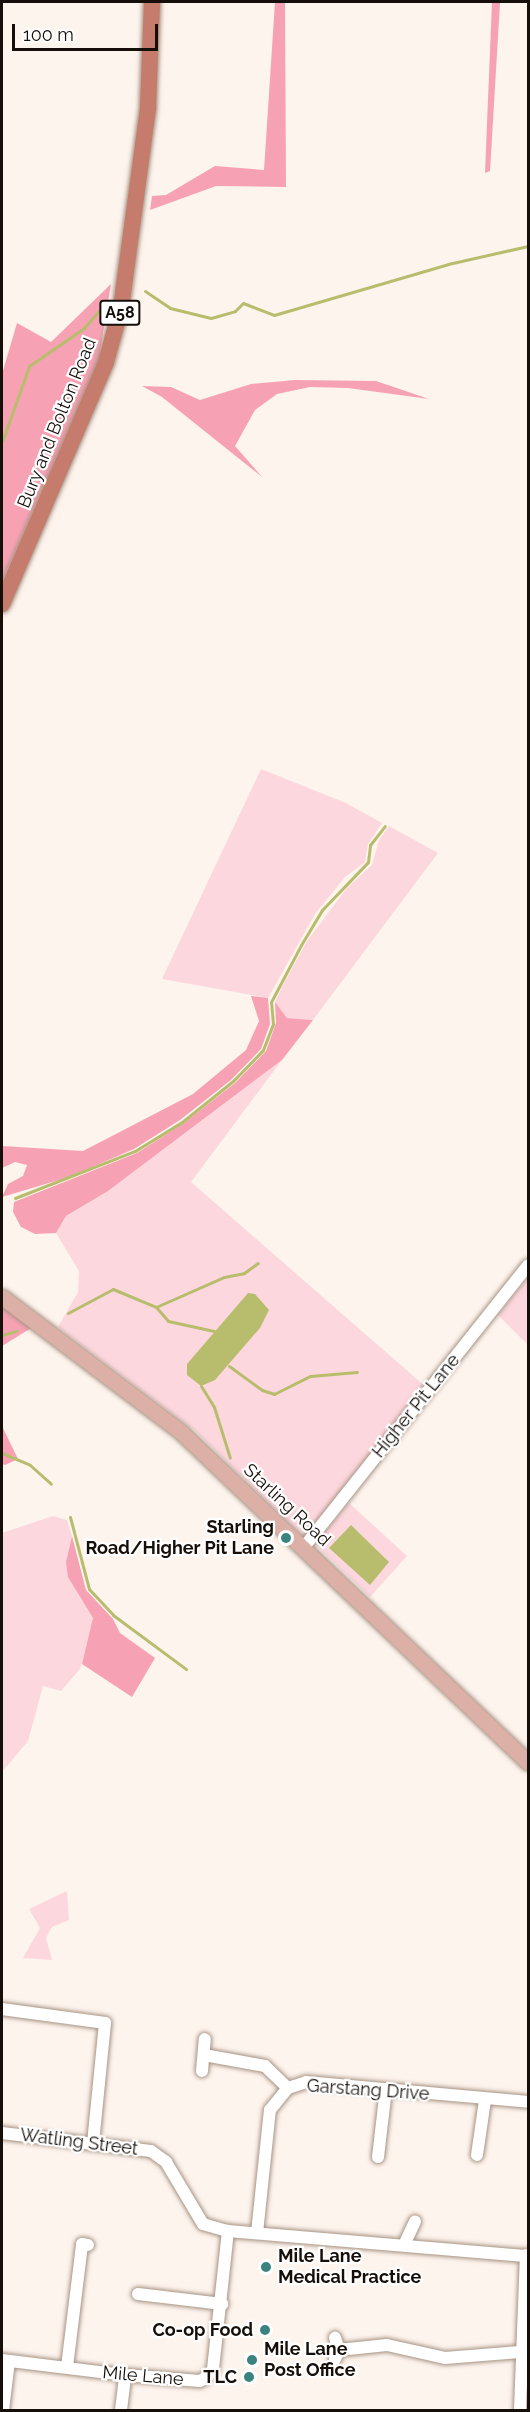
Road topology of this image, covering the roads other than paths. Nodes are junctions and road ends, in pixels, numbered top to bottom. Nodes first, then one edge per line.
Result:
1 (152, 2) edge
2 (2, 604) edge
3 (528, 1265) edge
4 (2, 1297) edge
5 (304, 1547) junction
6 (528, 1762) edge
7 (2, 2009) edge
8 (205, 2038) dead end
9 (204, 2055) junction
10 (202, 2071) dead end
11 (288, 2088) junction
12 (386, 2089) junction
13 (485, 2100) junction
14 (528, 2102) edge
15 (2, 2133) edge
16 (93, 2144) junction
17 (477, 2155) dead end
18 (378, 2157) dead end
19 (415, 2221) dead end
20 (228, 2231) junction
21 (257, 2233) junction
22 (88, 2245) dead end
23 (404, 2245) junction
24 (527, 2255) edge
25 (138, 2294) dead end
26 (222, 2304) junction
27 (336, 2349) dead end
28 (520, 2352) junction
29 (5, 2360) edge
30 (67, 2367) junction
31 (125, 2375) junction
32 (526, 2394) edge
33 (3, 2410) edge
34 (120, 2410) edge
35 (520, 2410) edge

1 - 2 highway, Bury and Bolton Road / A58
3 - 5 street, Higher Pit Lane
4 - 5 main road, Starling Road
5 - 6 main road, Starling Road
7 - 16 street
8 - 9 street
9 - 10 street
9 - 11 street
11 - 12 street, Garstang Drive
11 - 21 street, Garstang Drive
12 - 13 street, Garstang Drive
12 - 18 street
13 - 14 street, Garstang Drive
13 - 17 street
15 - 16 street, Watling Street
16 - 20 street, Watling Street
19 - 23 street
20 - 21 street, Watling Street
20 - 26 street, Mile Lane
21 - 23 street, Watling Street
22 - 30 street
23 - 24 street, Watling Street
24 - 28 street
25 - 26 street
26 - 31 street, Mile Lane
27 - 28 street
28 - 32 street
29 - 30 street, Mile Lane
29 - 33 street
30 - 31 street, Mile Lane
31 - 34 street
32 - 35 street

